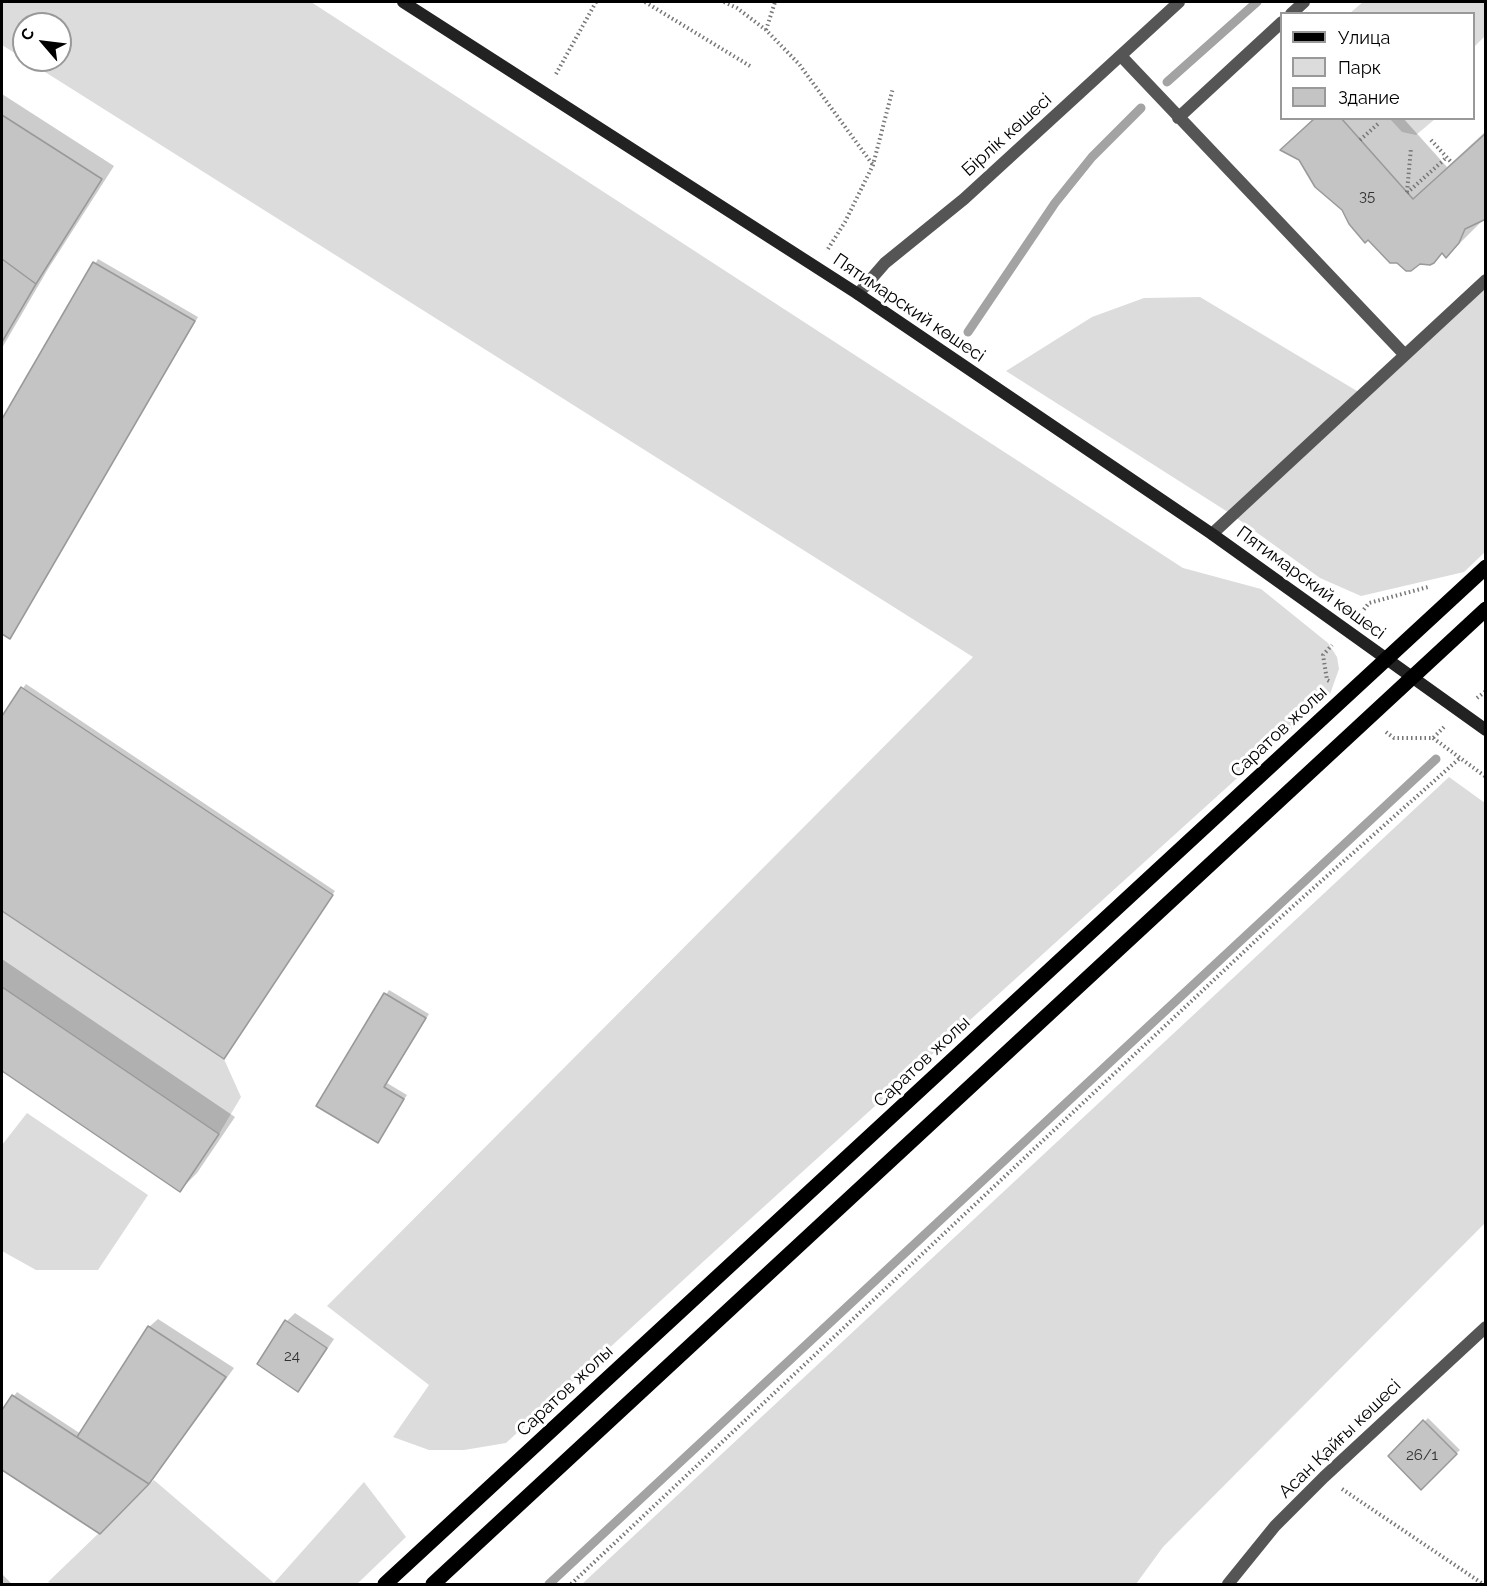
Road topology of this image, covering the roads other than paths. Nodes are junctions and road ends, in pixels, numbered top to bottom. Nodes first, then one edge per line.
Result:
1 (404, 2) edge
2 (1179, 2) edge
3 (1280, 23) edge
4 (1121, 56) junction
5 (1178, 118) junction
6 (1485, 280) edge
7 (858, 294) junction
8 (1404, 354) junction
9 (1212, 534) junction
10 (1485, 567) edge
11 (1485, 609) edge
12 (1386, 659) junction
13 (1412, 678) junction
14 (1485, 730) edge
15 (1485, 1327) edge
16 (385, 1584) edge
17 (433, 1584) edge
18 (1228, 1584) edge

1 - 7 main road, Пятимарский көшесі
2 - 4 street, Бірлік көшесі
3 - 5 street
4 - 5 street
4 - 7 street, Бірлік көшесі
5 - 8 street
6 - 8 street
7 - 9 main road, Пятимарский көшесі
8 - 9 street
9 - 12 main road, Пятимарский көшесі
10 - 12 main road, Саратов жолы
11 - 13 main road
12 - 13 main road, Пятимарский көшесі
12 - 16 main road, Саратов жолы
13 - 14 main road, Пятимарский көшесі
13 - 17 main road
15 - 18 street, Асан Қайғы көшесі

